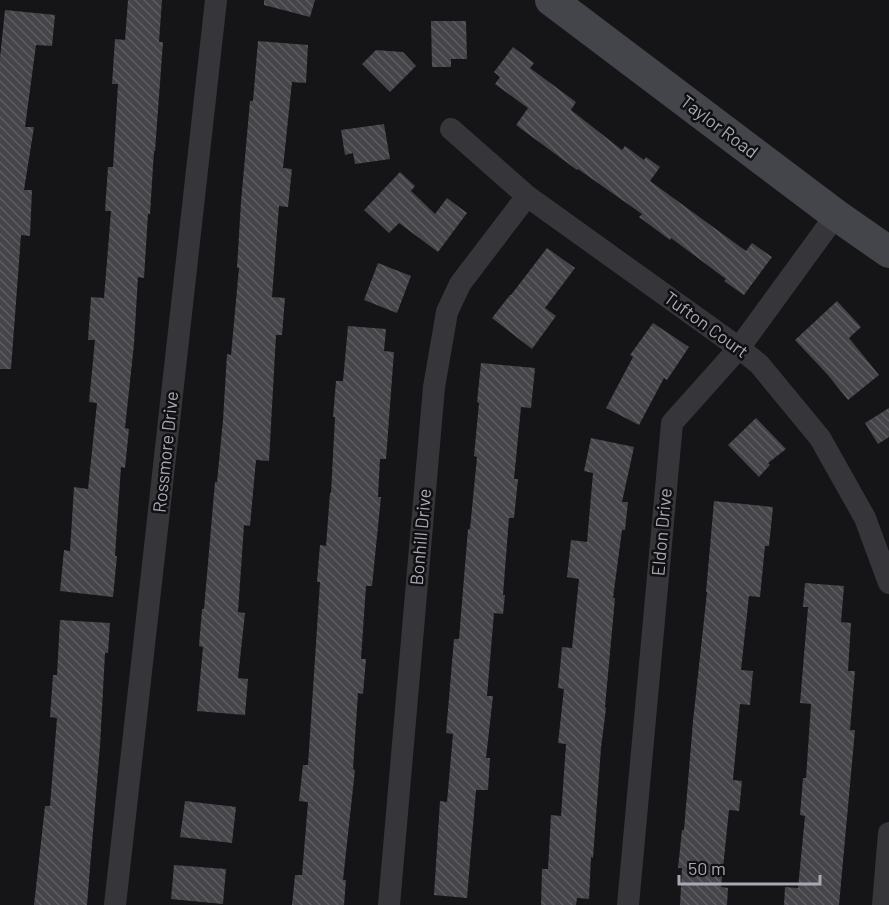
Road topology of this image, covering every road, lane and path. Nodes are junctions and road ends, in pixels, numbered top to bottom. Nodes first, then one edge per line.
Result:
1 (216, 0) edge
2 (551, 0) edge
3 (451, 129) dead end
4 (527, 196) junction
5 (836, 215) junction
6 (889, 252) edge
7 (739, 348) junction
8 (889, 583) edge
9 (889, 833) edge
10 (115, 905) edge
11 (388, 905) edge
12 (628, 905) edge
13 (883, 905) edge

1 - 10 street, Rossmore Drive
2 - 5 street, Taylor Road
3 - 4 street, Tufton Court
4 - 7 street, Tufton Court
4 - 11 street, Bonhill Drive
5 - 6 street, Taylor Road
5 - 7 street, Eldon Drive
7 - 8 street, Tufton Court
7 - 12 street, Eldon Drive
9 - 13 street

